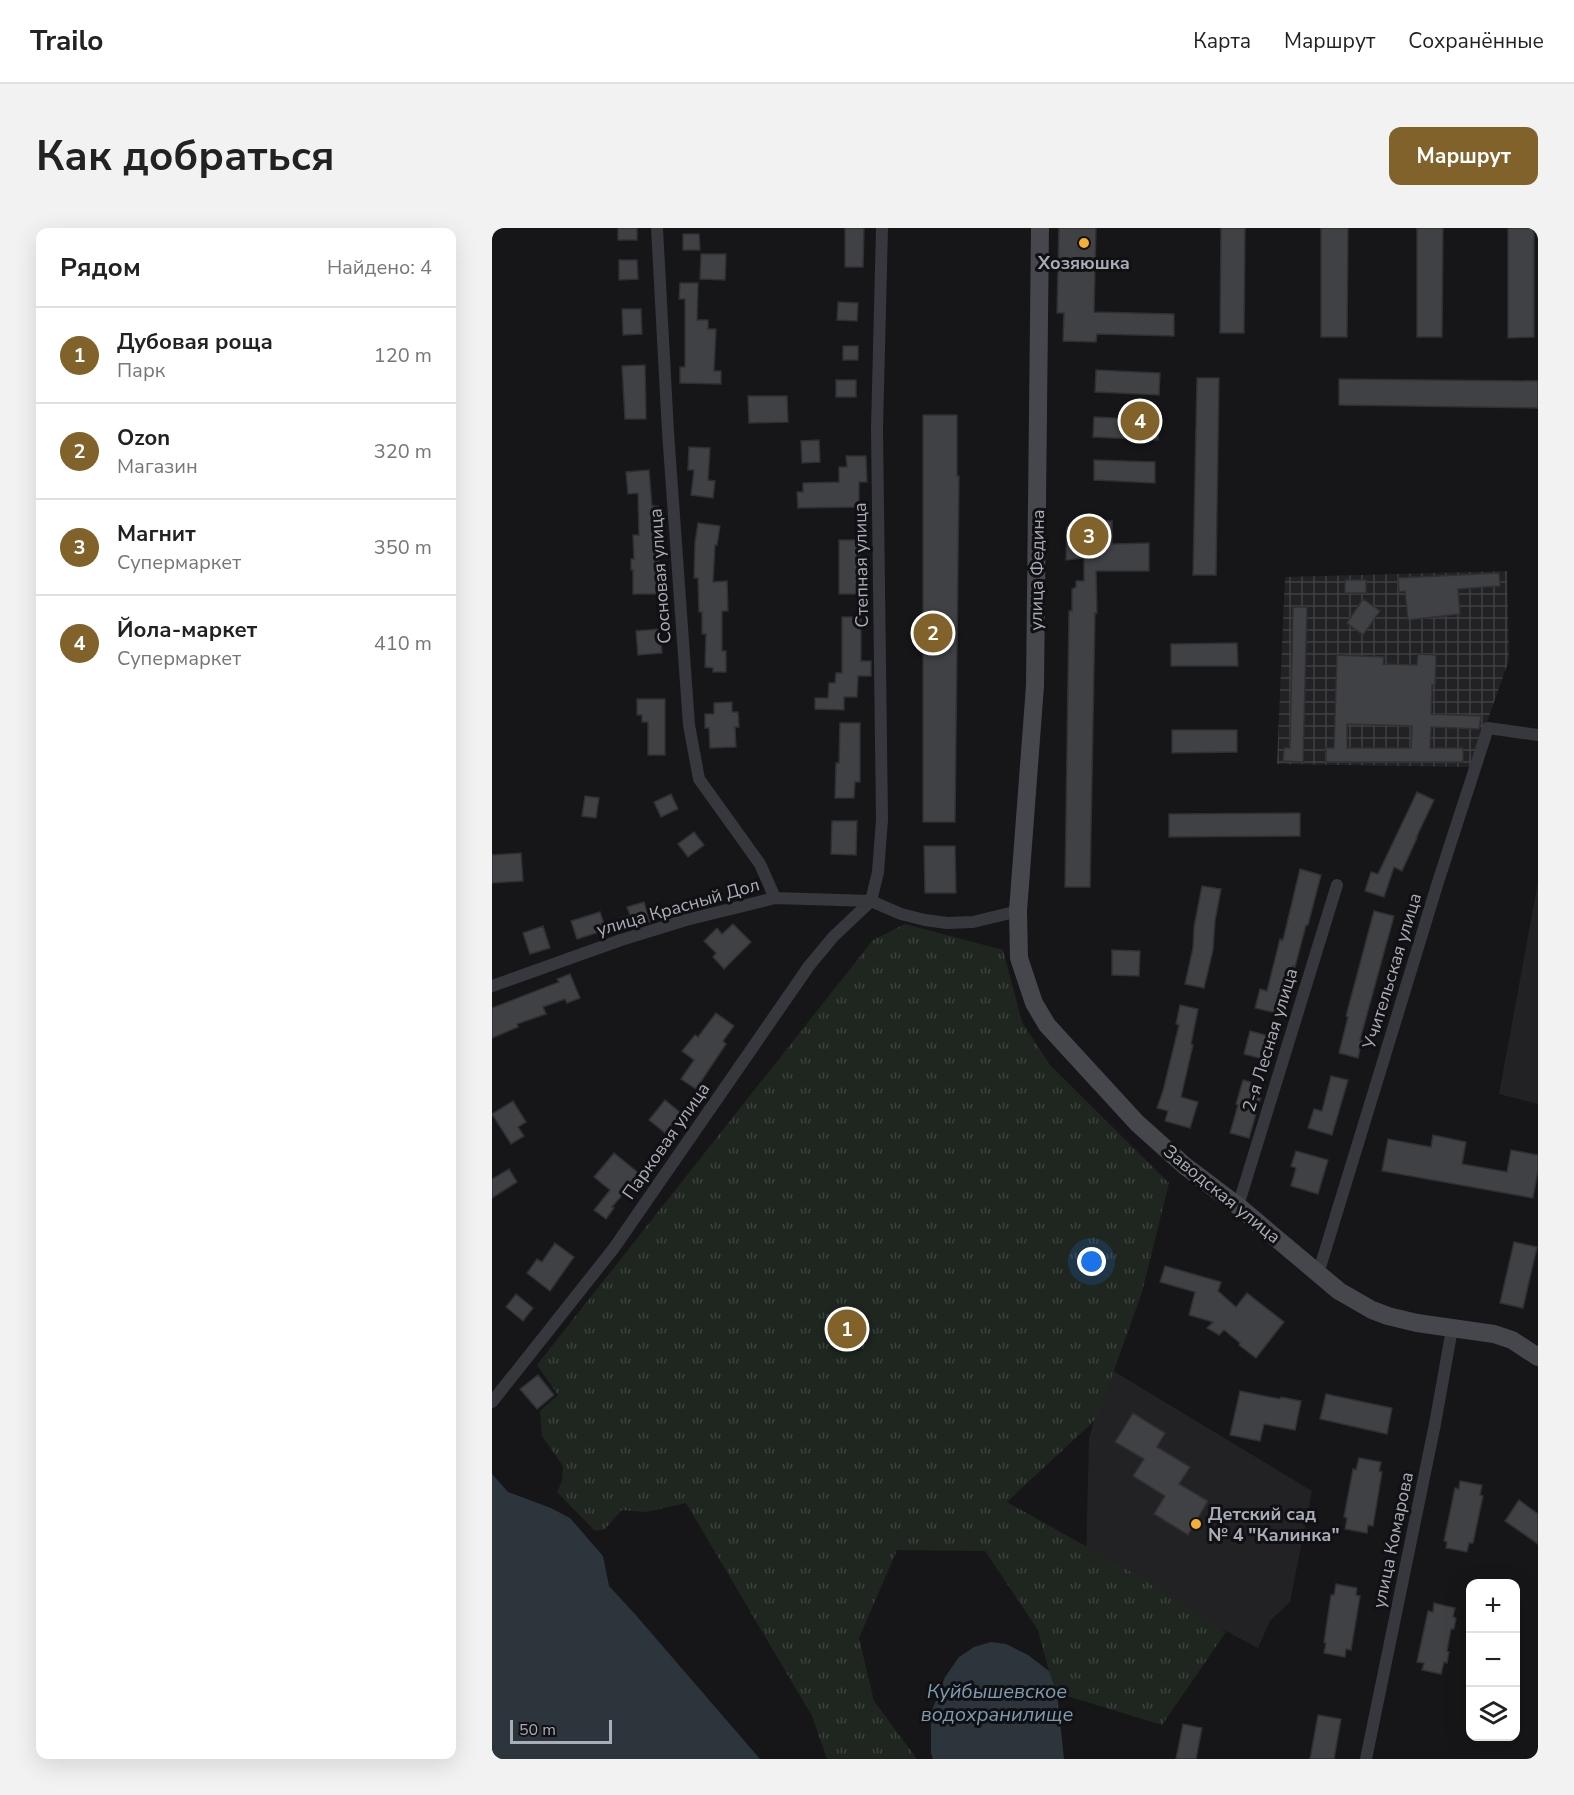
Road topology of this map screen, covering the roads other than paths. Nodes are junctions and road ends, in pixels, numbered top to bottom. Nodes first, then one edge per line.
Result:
1 (657, 228) edge
2 (882, 228) edge
3 (1040, 228) edge
4 (1538, 735) edge
5 (1337, 885) dead end
6 (775, 898) junction
7 (871, 901) junction
8 (1018, 911) junction
9 (492, 986) edge
10 (1238, 1206) junction
11 (1318, 1274) junction
12 (1452, 1329) junction
13 (1538, 1356) edge
14 (492, 1402) edge
15 (1366, 1759) edge

1 - 6 street, Сосновая улица
2 - 7 street, Степная улица
3 - 8 main road, улица Федина
4 - 11 street, Учительская улица
5 - 10 street, 2-я Лесная улица
6 - 7 street, улица Красный Дол
6 - 9 street, улица Красный Дол
7 - 8 street, улица Красный Дол
7 - 14 street, Парковая улица
8 - 10 main road, Заводская улица
10 - 11 main road, Заводская улица
11 - 12 main road, Заводская улица
12 - 13 main road, Заводская улица
12 - 15 street, улица Комарова

